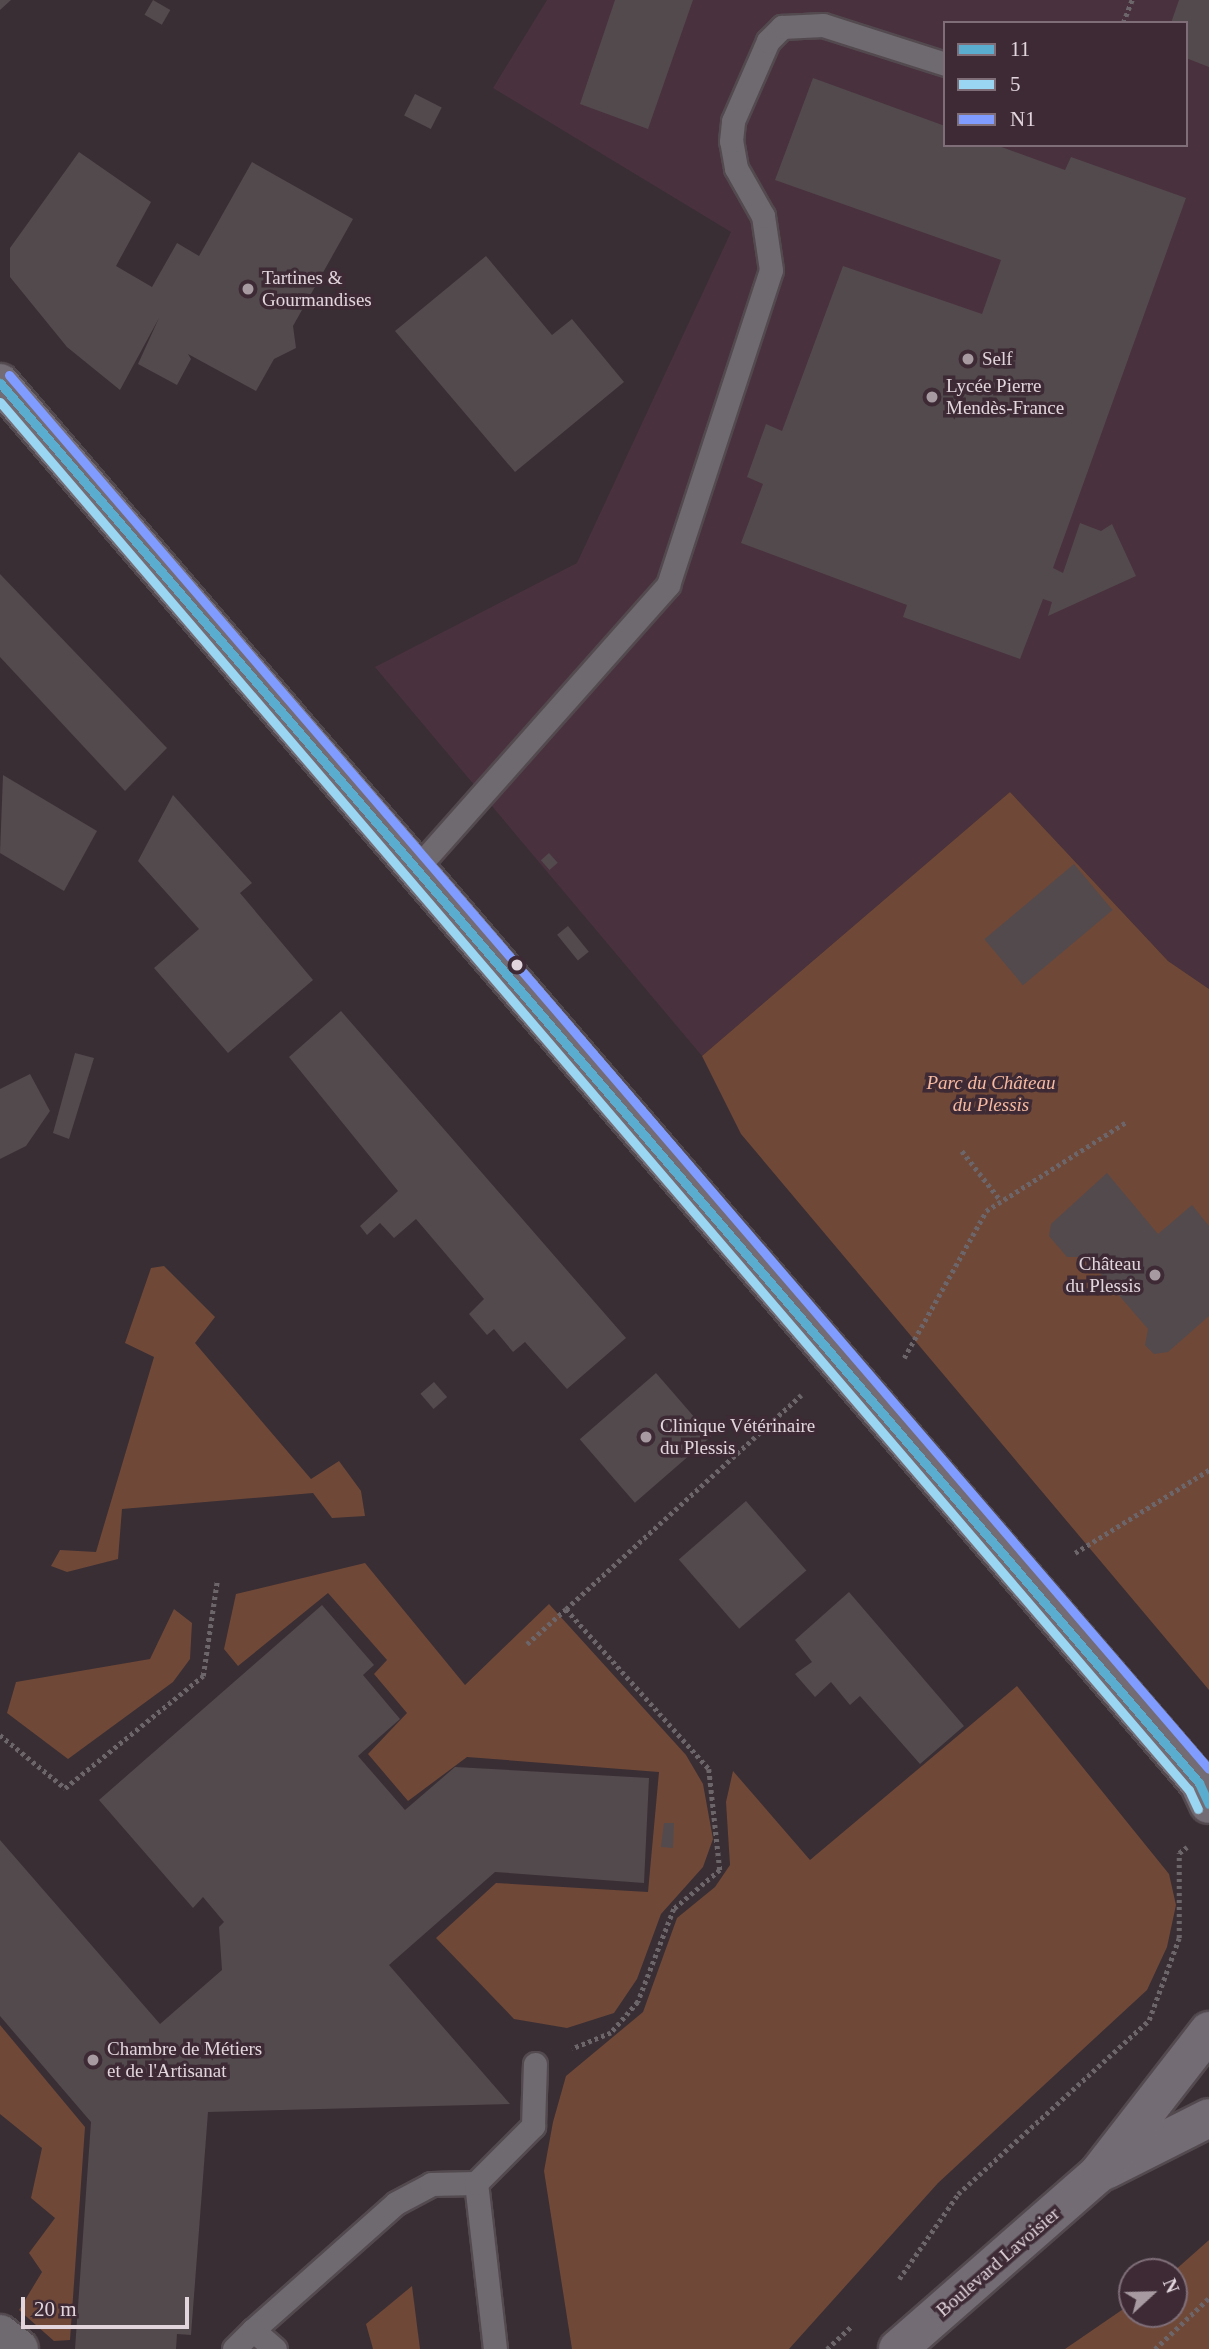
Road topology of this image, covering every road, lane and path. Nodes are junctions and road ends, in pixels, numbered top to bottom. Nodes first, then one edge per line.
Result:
1 (1132, 0) edge
2 (1124, 21) edge
3 (943, 63) edge
4 (0, 383) edge
5 (416, 869) junction
6 (1126, 1122) dead end
7 (962, 1152) dead end
8 (1001, 1201) junction
9 (904, 1358) dead end
10 (835, 1359) junction
11 (1209, 1470) edge
12 (1076, 1553) dead end
13 (217, 1581) dead end
14 (566, 1609) junction
15 (527, 1644) dead end
16 (0, 1735) edge
17 (1206, 1792) edge
18 (1179, 1853) dead end
19 (1209, 2031) edge
20 (535, 2064) joint
21 (1209, 2118) edge
22 (1098, 2174) junction
23 (475, 2183) junction
24 (895, 2285) dead end
25 (1209, 2298) edge
26 (856, 2322) dead end
27 (253, 2330) junction
28 (0, 2334) edge
29 (19, 2349) edge
30 (233, 2349) edge
31 (275, 2349) edge
32 (495, 2349) edge
33 (827, 2349) edge
34 (898, 2349) edge
35 (1155, 2349) edge

1 - 2 path
3 - 5 lane
4 - 5 main road
5 - 10 main road
6 - 8 path
7 - 8 path
8 - 9 path
10 - 14 path
10 - 17 main road
11 - 12 path
13 - 16 path
14 - 15 path
14 - 20 path
18 - 24 path
19 - 22 main road, Boulevard Lavoisier
20 - 23 lane
21 - 22 main road, Boulevard Lavoisier
22 - 34 main road, Boulevard Lavoisier
23 - 27 lane
23 - 32 lane
25 - 35 path
26 - 33 path
27 - 30 lane
27 - 31 lane
28 - 29 street

